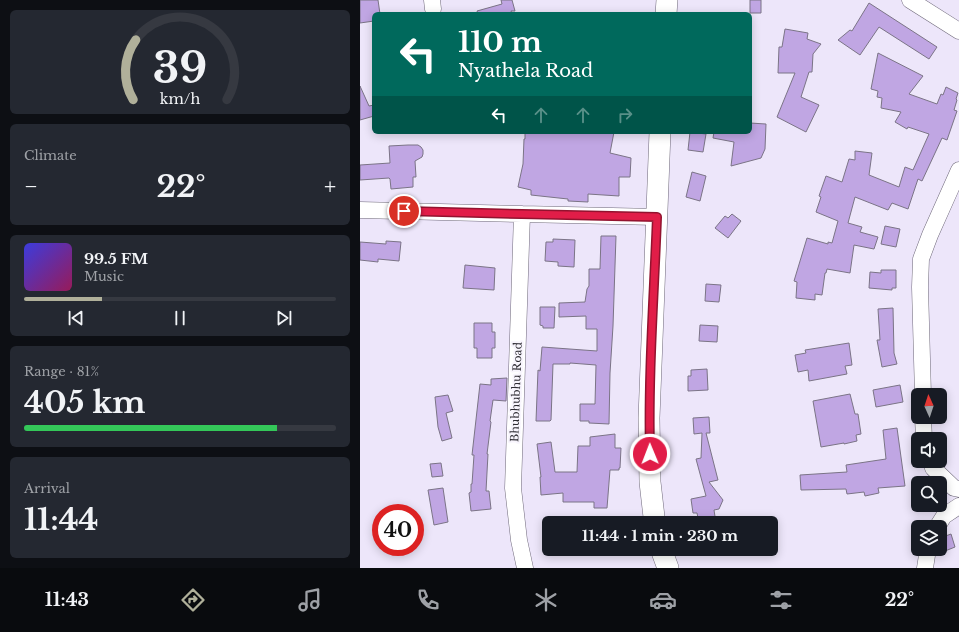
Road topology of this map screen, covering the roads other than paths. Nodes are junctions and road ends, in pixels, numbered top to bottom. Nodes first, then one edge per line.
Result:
1 (667, 0) edge
2 (910, 0) edge
3 (666, 12) edge
4 (959, 31) edge
5 (660, 134) edge
6 (959, 170) edge
7 (360, 210) edge
8 (522, 214) junction
9 (657, 217) junction
10 (923, 388) edge
11 (933, 468) edge
12 (959, 489) edge
13 (959, 506) edge
14 (654, 516) edge
15 (941, 520) edge
16 (664, 556) edge
17 (927, 556) edge
18 (525, 568) edge
19 (668, 568) edge
20 (925, 568) edge

1 - 3 street
2 - 4 street
5 - 9 street
6 - 10 street
7 - 8 street
8 - 9 street
8 - 18 street, Bhubhubhu Road
9 - 14 street
11 - 12 street
13 - 15 street
16 - 19 street
17 - 20 street

